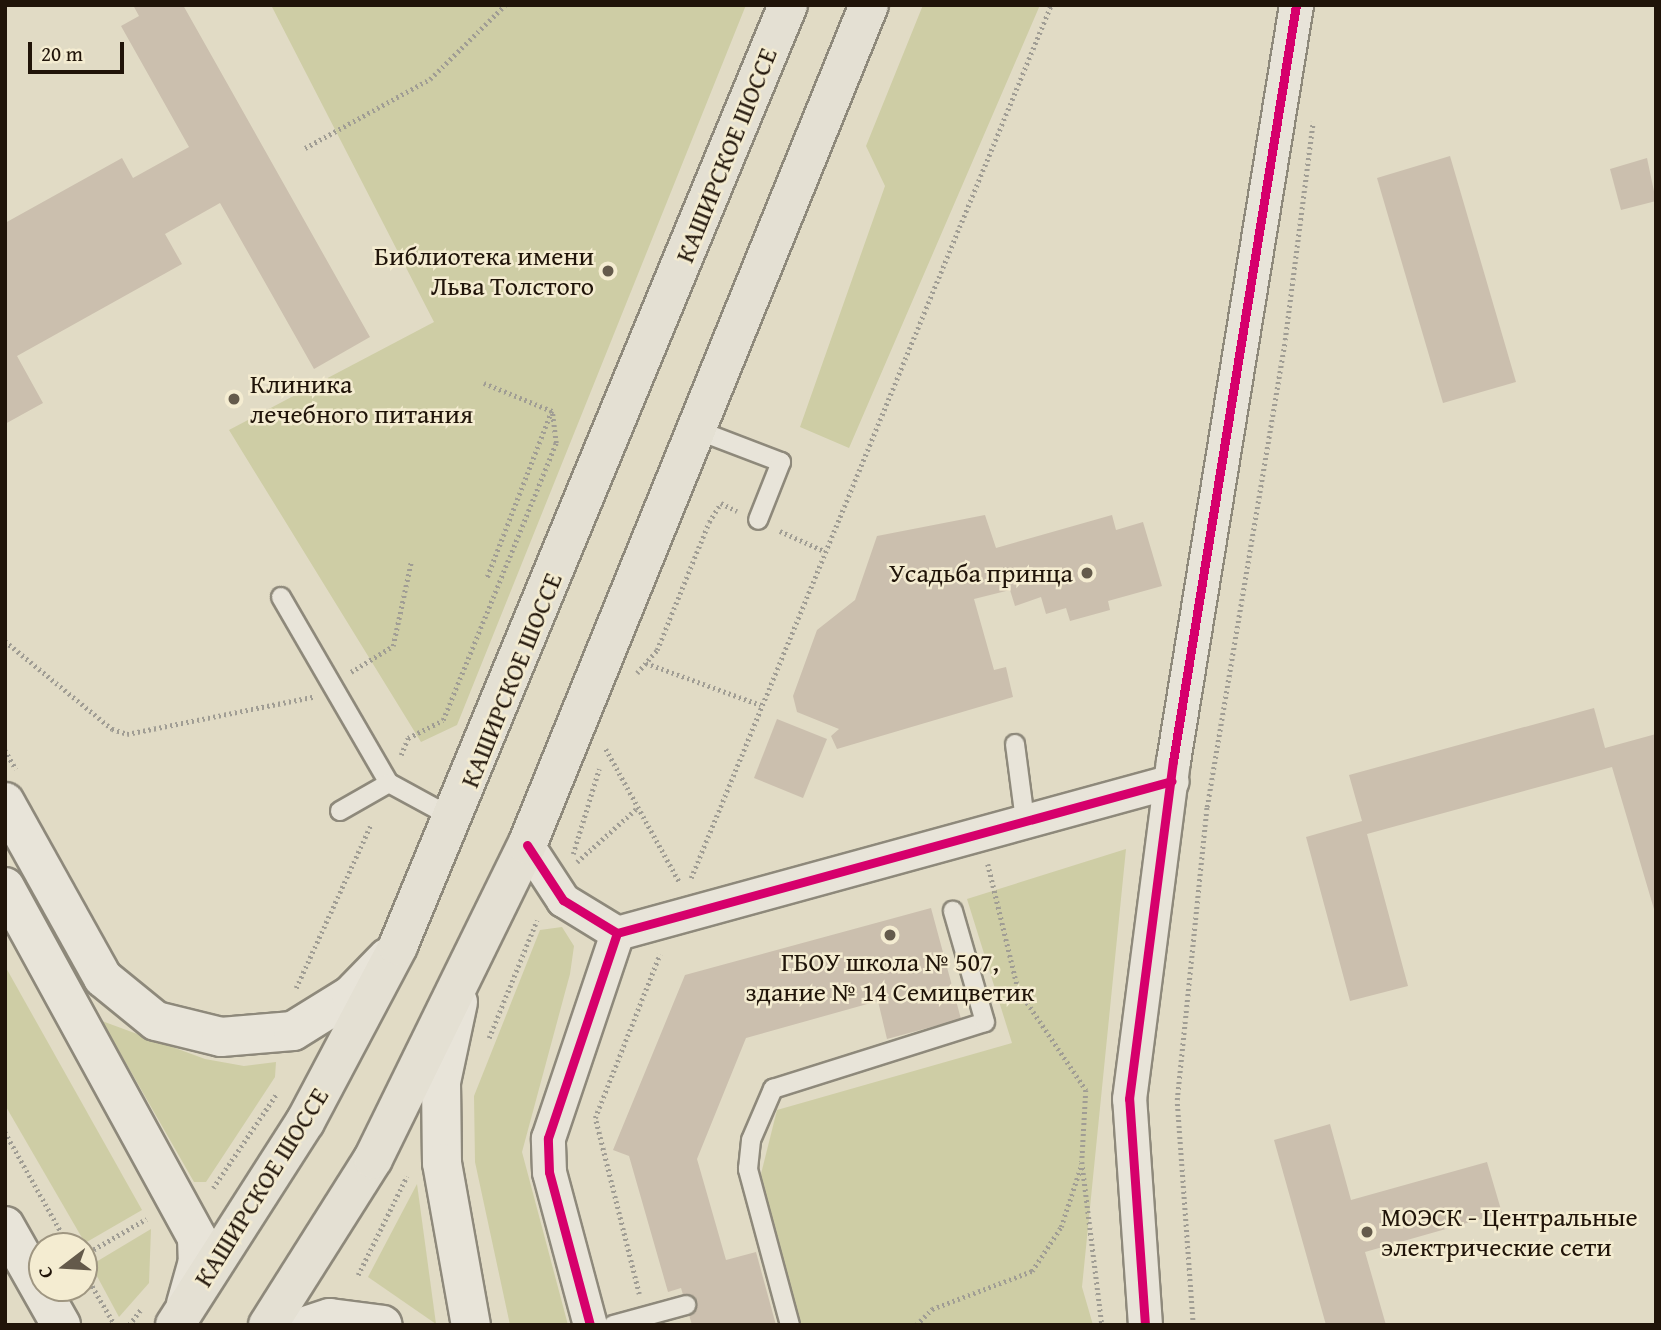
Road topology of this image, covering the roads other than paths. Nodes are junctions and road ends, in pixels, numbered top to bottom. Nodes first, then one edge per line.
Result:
1 (788, 5) edge
2 (869, 5) edge
3 (1296, 5) edge
4 (697, 430) junction
5 (758, 520) dead end
6 (281, 597) dead end
7 (1015, 744) dead end
8 (1172, 781) junction
9 (389, 783) junction
10 (12, 787) edge
11 (340, 811) dead end
12 (455, 820) junction
13 (1025, 820) junction
14 (527, 845) junction
15 (5, 887) edge
16 (953, 911) dead end
17 (617, 933) junction
18 (398, 946) junction
19 (462, 987) junction
20 (5, 1226) edge
21 (686, 1305) dead end
22 (180, 1317) edge
23 (61, 1325) edge
24 (268, 1325) edge
25 (308, 1325) edge
26 (383, 1325) edge
27 (471, 1325) edge
28 (590, 1325) edge
29 (613, 1325) edge
30 (790, 1325) edge
31 (1145, 1325) edge

1 - 12 main road, КАШИРСКОЕ ШОССЕ
2 - 4 main road
3 - 8 street
4 - 5 lane
4 - 14 main road
6 - 9 lane
7 - 13 lane
8 - 13 street
8 - 31 street
9 - 11 lane
9 - 12 lane
10 - 18 main road
12 - 18 main road, КАШИРСКОЕ ШОССЕ
13 - 17 street
14 - 17 street
14 - 19 main road
15 - 22 main road
16 - 30 lane
17 - 28 street
18 - 22 main road, КАШИРСКОЕ ШОССЕ
19 - 24 main road
19 - 27 main road
20 - 23 main road
21 - 29 lane
25 - 26 main road

